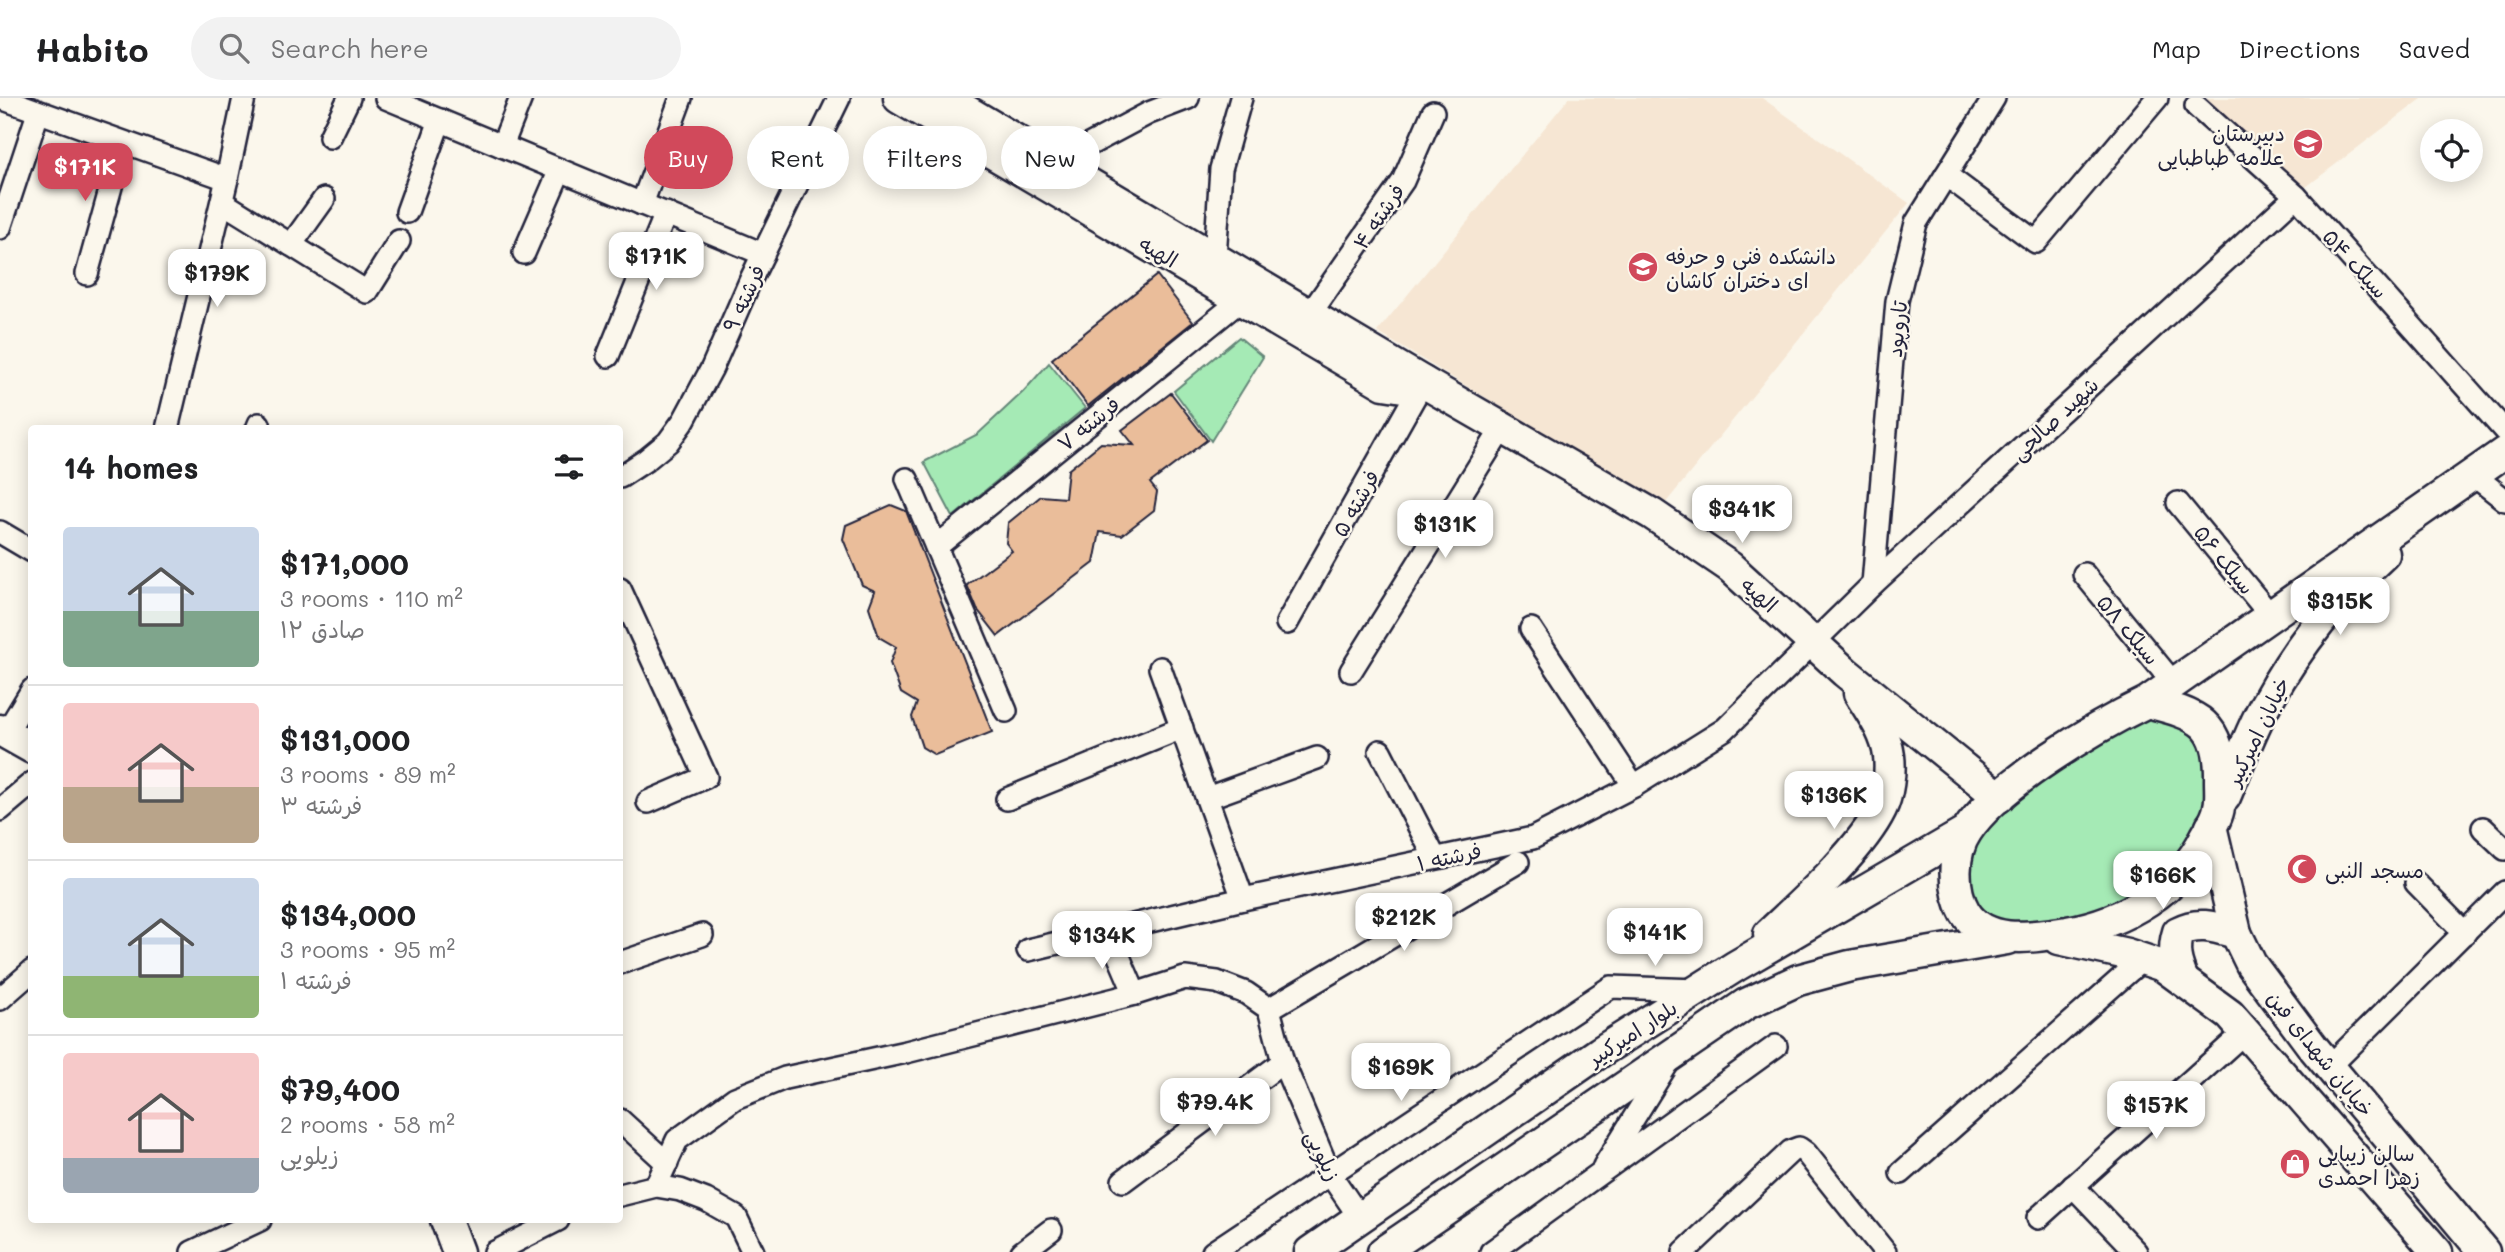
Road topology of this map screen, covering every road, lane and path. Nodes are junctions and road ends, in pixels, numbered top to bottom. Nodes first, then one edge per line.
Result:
1 (1, 98) edge
2 (244, 98) edge
3 (349, 98) edge
4 (386, 98) edge
5 (521, 98) edge
6 (681, 98) edge
7 (839, 98) edge
8 (899, 98) edge
9 (1188, 98) edge
10 (1241, 98) edge
11 (1994, 98) edge
12 (2157, 98) edge
13 (959, 102) edge
14 (2196, 106) dead end
15 (1433, 112) dead end
16 (38, 113) junction
17 (440, 120) junction
18 (963, 126) edge
19 (977, 126) edge
20 (987, 137) edge
21 (330, 138) dead end
22 (1100, 139) edge
23 (124, 143) junction
24 (502, 146) junction
25 (561, 170) junction
26 (1946, 174) junction
27 (227, 179) junction
28 (1099, 189) edge
29 (2296, 196) junction
30 (324, 199) dead end
31 (222, 202) junction
32 (642, 204) junction
33 (407, 212) dead end
34 (666, 214) junction
35 (0, 228) edge
36 (400, 241) dead end
37 (291, 245) junction
38 (524, 253) dead end
39 (763, 254) junction
40 (1215, 257) junction
41 (87, 274) dead end
42 (1241, 300) junction
43 (1310, 314) junction
44 (608, 356) dead end
45 (1423, 382) junction
46 (168, 425) edge
47 (1503, 427) junction
48 (2505, 431) edge
49 (2505, 452) edge
50 (2472, 474) junction
51 (623, 475) edge
52 (907, 479) dead end
53 (2505, 500) edge
54 (2178, 503) dead end
55 (0, 532) edge
56 (936, 547) junction
57 (28, 549) edge
58 (2084, 574) dead end
59 (1873, 584) junction
60 (623, 596) edge
61 (2271, 616) junction
62 (1287, 623) dead end
63 (1531, 629) dead end
64 (1813, 641) junction
65 (1160, 667) dead end
66 (1351, 671) dead end
67 (1845, 672) junction
68 (2174, 684) junction
69 (28, 700) edge
70 (2147, 702) junction
71 (1006, 711) dead end
72 (1182, 728) junction
73 (13, 737) edge
74 (1380, 751) dead end
75 (1317, 758) dead end
76 (28, 786) edge
77 (1634, 786) junction
78 (1999, 797) junction
79 (1207, 798) junction
80 (1007, 799) dead end
81 (648, 802) dead end
82 (0, 810) edge
83 (2215, 818) junction
84 (2483, 828) dead end
85 (1966, 832) junction
86 (2505, 849) edge
87 (1435, 858) junction
88 (1518, 862) dead end
89 (2416, 883) dead end
90 (2505, 892) edge
91 (1243, 899) junction
92 (1108, 931) junction
93 (2236, 933) junction
94 (2465, 933) junction
95 (702, 935) dead end
96 (2028, 937) junction
97 (1028, 950) dead end
98 (2143, 959) junction
99 (623, 962) edge
100 (1736, 966) junction
101 (28, 974) edge
102 (2183, 980) junction
103 (1698, 990) junction
104 (1135, 994) junction
105 (0, 999) edge
106 (1269, 1009) junction
107 (2245, 1032) junction
108 (1776, 1046) dead end
109 (1675, 1052) junction
110 (1283, 1062) junction
111 (2329, 1066) junction
112 (623, 1122) edge
113 (667, 1163) junction
114 (1901, 1173) dead end
115 (1330, 1174) junction
116 (1599, 1174) junction
117 (1123, 1181) dead end
118 (656, 1186) junction
119 (2073, 1186) junction
120 (623, 1194) edge
121 (1360, 1217) junction
122 (2038, 1218) dead end
123 (254, 1223) edge
124 (447, 1223) edge
125 (552, 1223) edge
126 (1051, 1230) dead end
127 (1415, 1241) edge
128 (2487, 1251) edge
129 (192, 1252) edge
130 (458, 1252) edge
131 (495, 1252) edge
132 (753, 1252) edge
133 (1022, 1252) edge
134 (1213, 1252) edge
135 (1310, 1252) edge
136 (1383, 1252) edge
137 (1491, 1252) edge
138 (1684, 1252) edge
139 (1885, 1252) edge
140 (2136, 1252) edge
141 (2437, 1252) edge

1 - 16 street
2 - 27 street
3 - 21 street
4 - 17 street
5 - 24 street
6 - 32 street
7 - 39 street, فرشته ۹
8 - 18 main road, الهیه
9 - 22 street
10 - 40 street
11 - 26 street, تاروپود
12 - 26 street
13 - 19 main road, الهیه
14 - 29 street, سیلک ۵۴
15 - 43 street, فرشته ۴
16 - 23 street
16 - 35 street
17 - 24 street
17 - 33 street
20 - 42 main road, الهیه
23 - 27 street
23 - 41 street
24 - 25 street
25 - 32 street
25 - 38 street
26 - 59 street, تاروپود
27 - 31 street
28 - 40 main road, الهیه
29 - 48 street, سیلک ۵۴
29 - 59 street, شهید صالحی
30 - 37 street
31 - 37 street
31 - 46 street
32 - 34 street
34 - 39 street
34 - 44 street
36 - 37 street
39 - 51 street, فرشته ۹
40 - 43 main road, الهیه
42 - 45 main road, الهیه
42 - 56 street, فرشته ۷
43 - 45 main road, الهیه
45 - 47 main road, الهیه
45 - 62 street, فرشته ۵
47 - 64 main road, الهیه
47 - 66 street
49 - 50 main road, خیابان امیرکبیر
50 - 53 street
50 - 61 main road, خیابان امیرکبیر
50 - 83 main road, خیابان امیرکبیر
52 - 56 street
54 - 61 street, سیلک ۵۶
55 - 57 street
56 - 71 street
58 - 68 street, سیلک ۵۸
59 - 64 street, شهید صالحی
60 - 81 street
61 - 68 main road, خیابان امیرکبیر
63 - 77 street
64 - 67 main road, الهیه
64 - 77 street, فرشته ۱
65 - 72 street
67 - 78 main road, الهیه
67 - 100 main road
68 - 70 main road, خیابان امیرکبیر
69 - 73 street
70 - 78 main road
70 - 83 main road
72 - 79 street
72 - 80 street
74 - 87 street
75 - 79 street
76 - 82 street
77 - 87 street, فرشته ۱
78 - 85 main road
79 - 91 street
83 - 93 main road, خیابان شهدای فین
83 - 96 main road
84 - 86 street
85 - 96 main road
85 - 100 main road, بلوار امیرکبیر
87 - 91 street, فرشته ۱
88 - 106 street
89 - 94 street
90 - 94 street
91 - 92 street, فرشته ۱
92 - 97 street, فرشته ۱
92 - 104 street
93 - 102 main road
93 - 111 main road, خیابان شهدای فین
94 - 111 street
95 - 99 street
96 - 98 main road, خیابان شهدای فین
96 - 109 main road, بلوار امیرکبیر
98 - 102 main road, خیابان شهدای فین
98 - 114 street
100 - 103 main road, بلوار امیرکبیر
101 - 105 street
102 - 107 main road, خیابان شهدای فین
103 - 115 street
103 - 121 main road, بلوار امیرکبیر
104 - 106 street
104 - 113 street
106 - 110 street, زیلویی
107 - 119 street
107 - 141 main road, خیابان شهدای فین
108 - 116 street
109 - 116 street
109 - 127 main road, بلوار امیرکبیر
110 - 115 street, زیلویی
110 - 117 street
111 - 128 main road, خیابان شهدای فین
112 - 113 street
113 - 118 street
115 - 121 street, زیلویی
115 - 134 street
116 - 137 street
118 - 120 street
118 - 132 street
119 - 122 street
119 - 140 street
121 - 135 main road, بلوار امیرکبیر
123 - 129 street
124 - 130 main road
125 - 131 street
126 - 133 street
127 - 136 main road, بلوار امیرکبیر
138 - 139 street

